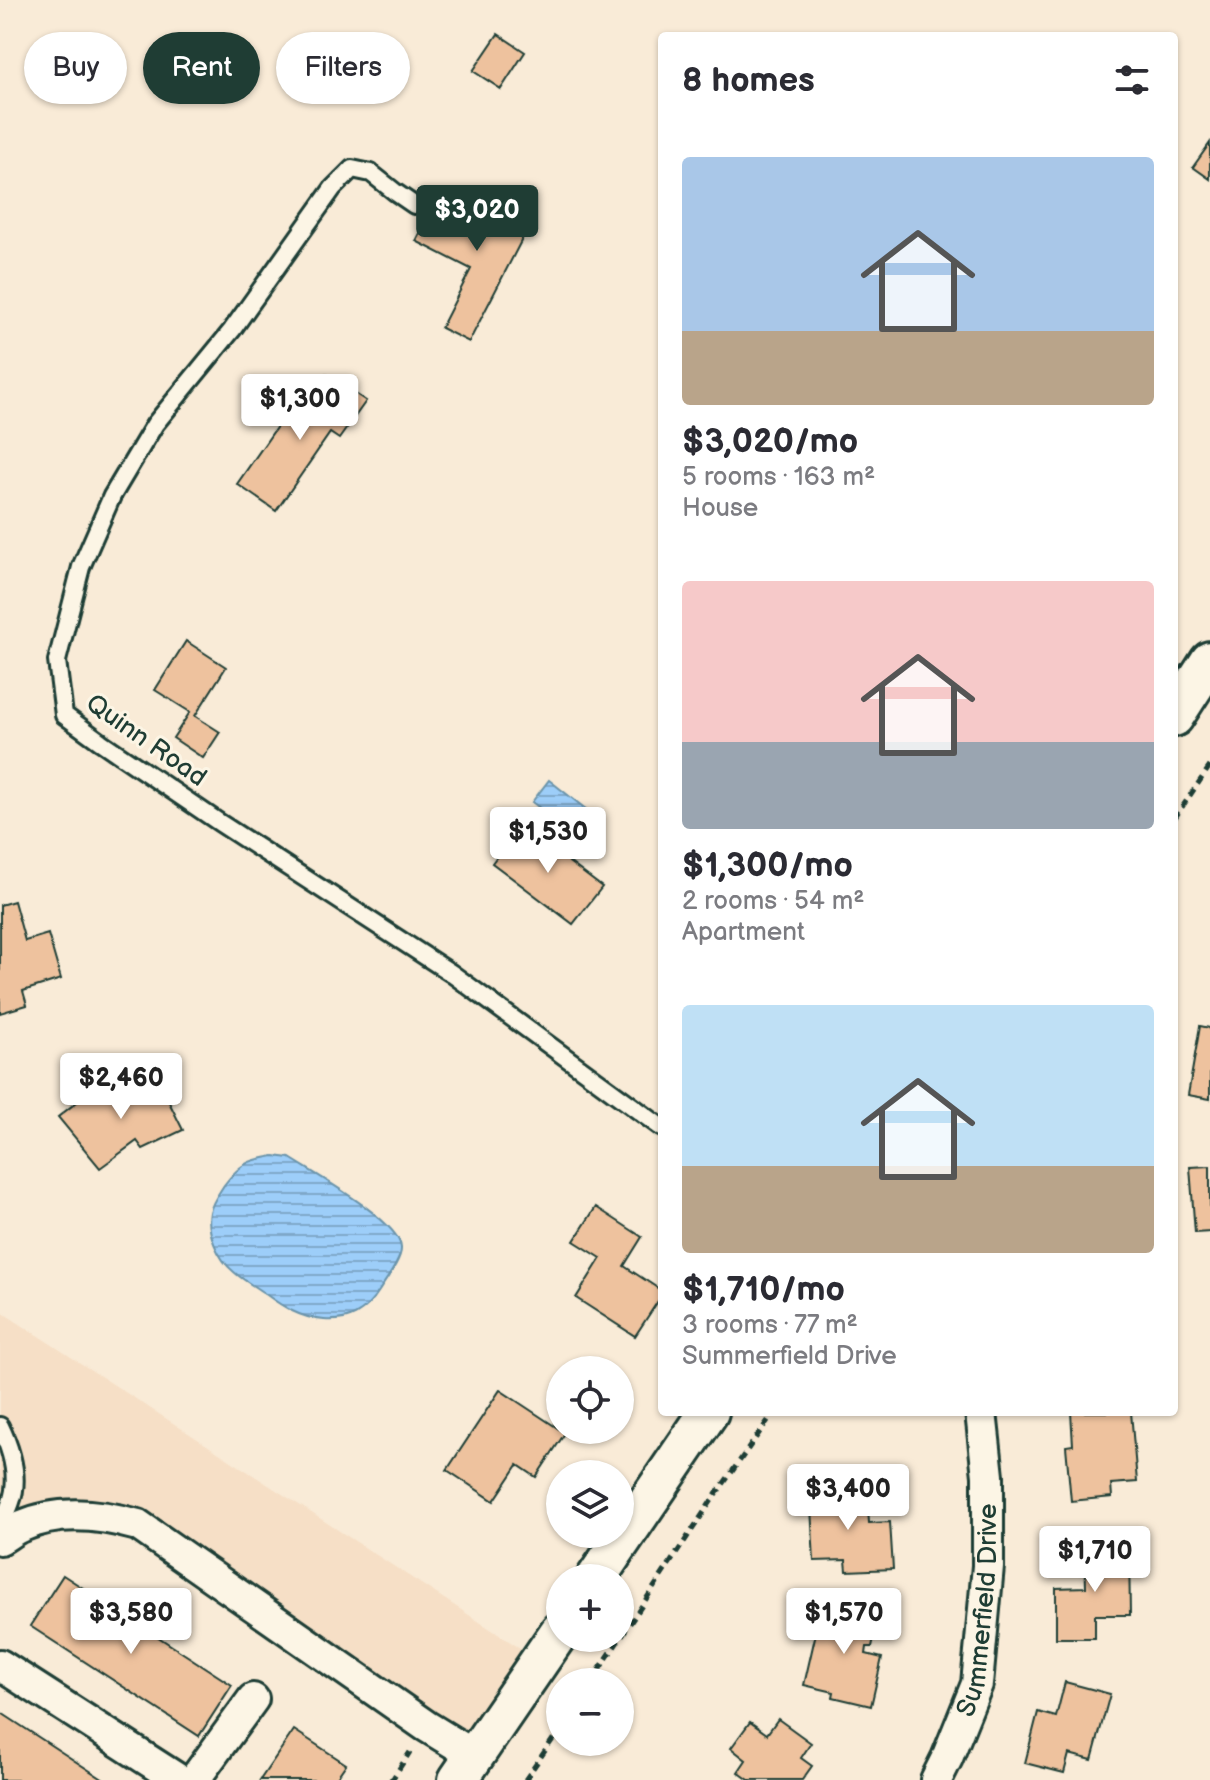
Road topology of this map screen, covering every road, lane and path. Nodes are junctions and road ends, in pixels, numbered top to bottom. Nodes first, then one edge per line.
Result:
1 (414, 205) dead end
2 (1210, 661) edge
3 (1178, 711) edge
4 (1210, 766) edge
5 (1178, 813) edge
6 (658, 1125) edge
7 (706, 1416) edge
8 (771, 1416) edge
9 (976, 1419) edge
10 (0, 1426) edge
11 (0, 1526) edge
12 (0, 1539) edge
13 (606, 1564) edge
14 (546, 1651) edge
15 (0, 1665) edge
16 (600, 1668) edge
17 (253, 1699) dead end
18 (546, 1749) edge
19 (466, 1768) edge
20 (179, 1780) edge
21 (194, 1780) edge
22 (525, 1780) edge
23 (936, 1780) edge

1 - 6 lane, Quinn Road
2 - 3 street
4 - 5 path
7 - 13 street
8 - 16 path
9 - 23 street, Summerfield Drive
10 - 11 lane
12 - 19 street
14 - 19 street
15 - 20 street
17 - 21 street
18 - 22 path

